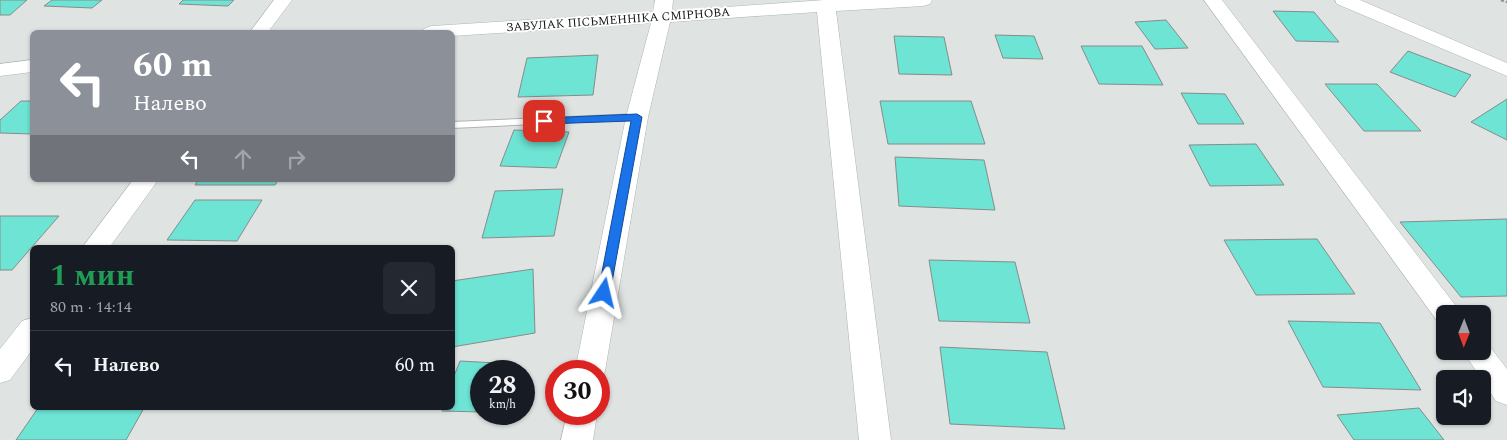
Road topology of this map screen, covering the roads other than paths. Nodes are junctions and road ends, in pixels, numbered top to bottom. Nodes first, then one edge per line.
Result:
1 (283, 0) edge
2 (924, 0) edge
3 (1213, 0) edge
4 (1344, 0) edge
5 (826, 6) junction
6 (663, 8) edge
7 (260, 30) edge
8 (451, 30) edge
9 (30, 66) edge
10 (0, 70) edge
11 (1507, 70) edge
12 (637, 117) junction
13 (455, 125) edge
14 (144, 182) edge
15 (96, 245) edge
16 (1441, 305) edge
17 (30, 331) edge
18 (592, 360) edge
19 (1484, 360) edge
20 (0, 371) edge
21 (1507, 392) edge
22 (580, 425) edge
23 (577, 440) edge
24 (875, 440) edge

1 - 7 street
2 - 5 street, ЗАВУЛАК ПІСЬМЕННІКА СМІРНОВА
3 - 16 street
4 - 11 street
5 - 6 street, ЗАВУЛАК ПІСЬМЕННІКА СМІРНОВА
5 - 24 street
6 - 8 street, ЗАВУЛАК ПІСЬМЕННІКА СМІРНОВА
6 - 12 street
9 - 10 street
12 - 13 lane
12 - 18 street
14 - 15 street
17 - 20 street
19 - 21 street
22 - 23 street

